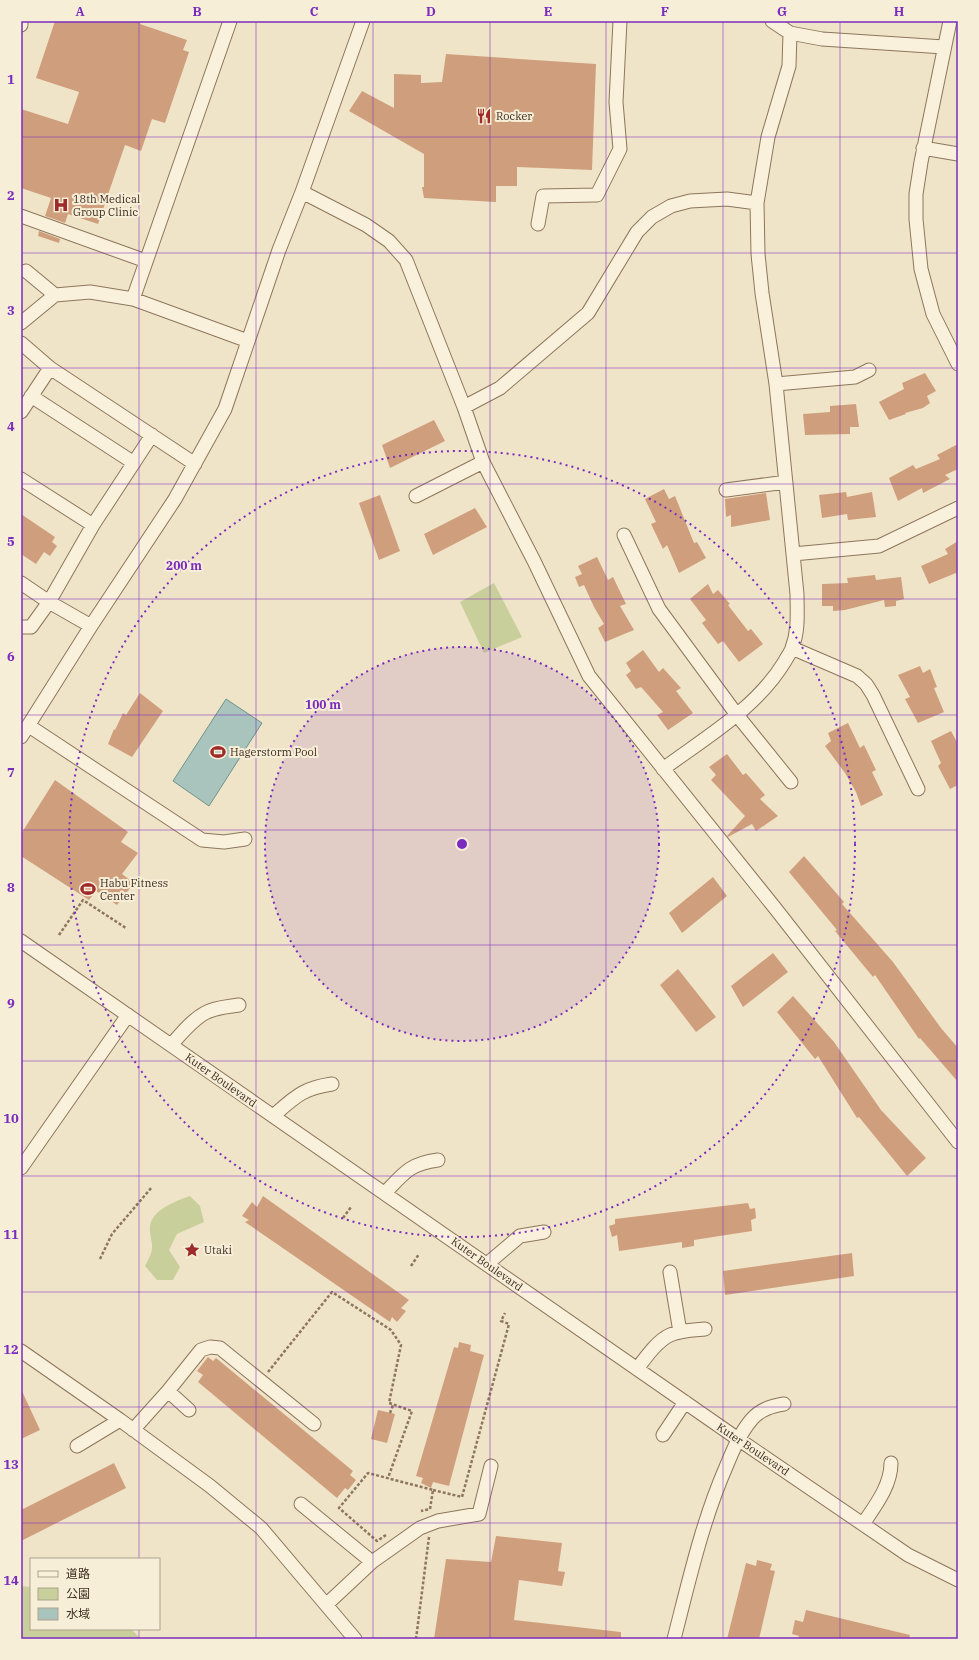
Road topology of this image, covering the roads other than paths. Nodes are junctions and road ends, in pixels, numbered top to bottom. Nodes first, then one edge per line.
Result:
1 (230, 21) edge
2 (363, 21) edge
3 (620, 21) edge
4 (772, 21) edge
5 (950, 21) edge
6 (21, 22) edge
7 (21, 25) edge
8 (790, 34) junction
9 (944, 47) junction
10 (923, 148) junction
11 (958, 154) edge
12 (302, 192) junction
13 (758, 203) junction
14 (21, 216) edge
15 (538, 224) dead end
16 (146, 261) junction
17 (26, 271) dead end
18 (55, 294) junction
19 (133, 299) junction
20 (21, 323) edge
21 (248, 341) junction
22 (21, 343) edge
23 (958, 364) edge
24 (50, 368) junction
25 (869, 370) dead end
26 (776, 384) junction
27 (31, 396) junction
28 (464, 407) junction
29 (21, 412) edge
30 (152, 435) junction
31 (483, 462) junction
32 (134, 463) junction
33 (196, 464) junction
34 (21, 480) edge
35 (786, 482) junction
36 (726, 490) dead end
37 (416, 496) dead end
38 (958, 508) edge
39 (93, 526) junction
40 (624, 535) dead end
41 (793, 554) junction
42 (21, 583) edge
43 (49, 602) junction
44 (91, 626) junction
45 (21, 627) edge
46 (792, 648) junction
47 (737, 715) junction
48 (25, 732) edge
49 (663, 769) junction
50 (791, 782) dead end
51 (918, 789) dead end
52 (245, 839) dead end
53 (21, 941) edge
54 (239, 1005) dead end
55 (128, 1015) junction
56 (171, 1045) junction
57 (332, 1084) dead end
58 (273, 1116) junction
59 (958, 1142) edge
60 (438, 1160) dead end
61 (21, 1168) edge
62 (384, 1193) junction
63 (544, 1232) dead end
64 (487, 1264) junction
65 (670, 1272) dead end
66 (705, 1329) dead end
67 (680, 1332) junction
68 (21, 1351) edge
69 (637, 1369) junction
70 (168, 1391) junction
71 (685, 1402) junction
72 (784, 1404) dead end
73 (189, 1410) dead end
74 (120, 1420) junction
75 (314, 1424) dead end
76 (133, 1430) junction
77 (663, 1435) dead end
78 (738, 1439) junction
79 (78, 1446) dead end
80 (891, 1463) dead end
81 (491, 1466) dead end
82 (301, 1504) dead end
83 (863, 1524) junction
84 (372, 1562) junction
85 (958, 1580) edge
86 (327, 1604) junction
87 (355, 1639) edge
88 (674, 1639) edge

1 - 16 street
2 - 12 street
3 - 15 street
4 - 8 street
5 - 9 street
6 - 7 street
8 - 9 street
8 - 13 street
9 - 10 street
10 - 11 street
10 - 23 street
12 - 21 street
12 - 28 street
13 - 26 street
13 - 28 street
14 - 16 street
16 - 19 street
17 - 18 street
18 - 19 street
18 - 20 street
19 - 21 street
21 - 33 street
22 - 24 street
24 - 27 street
24 - 30 street
25 - 26 street
26 - 35 street
27 - 29 street
27 - 32 street
28 - 31 street
30 - 32 street
30 - 33 street
31 - 37 street
31 - 49 street
32 - 39 street
33 - 44 street
34 - 39 street
35 - 36 street
35 - 41 street
38 - 41 street
39 - 43 street
40 - 47 street
41 - 46 street
42 - 43 street
43 - 44 street
43 - 45 street
44 - 48 street
46 - 47 street
46 - 51 street
47 - 49 street
47 - 50 street
48 - 52 street
49 - 59 street
53 - 55 street, Kuter Boulevard
54 - 56 street
55 - 56 street, Kuter Boulevard
55 - 61 street
56 - 58 street, Kuter Boulevard
57 - 58 street
58 - 62 street, Kuter Boulevard
60 - 62 street
62 - 64 street, Kuter Boulevard
63 - 64 street
64 - 69 street, Kuter Boulevard
65 - 67 street
66 - 67 street
67 - 69 street
68 - 74 street
69 - 71 street, Kuter Boulevard
70 - 73 street
70 - 75 street
70 - 76 street
71 - 77 street
71 - 78 street, Kuter Boulevard
72 - 78 street
74 - 76 street
74 - 79 street
76 - 86 street
78 - 83 street, Kuter Boulevard
78 - 88 street
80 - 83 street
81 - 84 street
82 - 84 street
83 - 85 street, Kuter Boulevard
84 - 86 street
86 - 87 street

